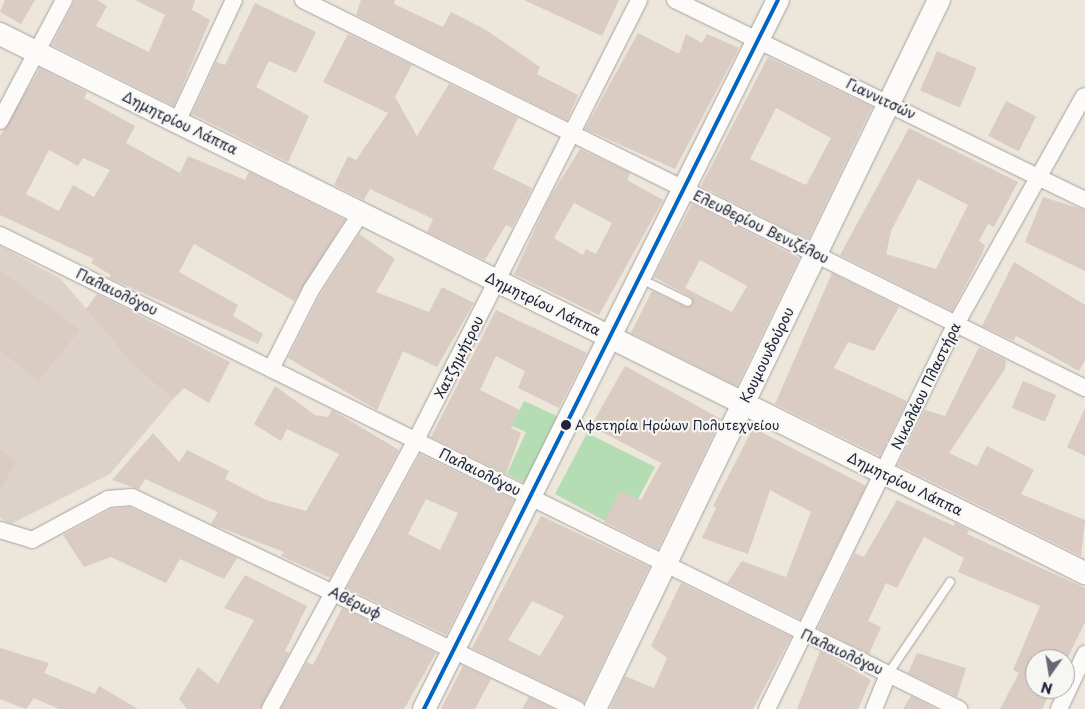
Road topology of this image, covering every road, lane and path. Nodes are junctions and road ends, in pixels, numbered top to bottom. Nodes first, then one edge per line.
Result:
1 (64, 0) edge
2 (234, 0) edge
3 (303, 0) edge
4 (639, 0) edge
5 (675, 0) edge
6 (778, 0) edge
7 (940, 0) edge
8 (0, 34) edge
9 (758, 39) junction
10 (36, 52) junction
11 (1084, 96) dead end
12 (889, 103) junction
13 (0, 121) edge
14 (178, 122) junction
15 (572, 134) junction
16 (1041, 179) junction
17 (683, 189) junction
18 (1085, 200) edge
19 (361, 213) junction
20 (0, 235) edge
21 (816, 254) junction
22 (638, 278) junction
23 (498, 281) junction
24 (688, 302) dead end
25 (956, 324) junction
26 (609, 336) junction
27 (272, 369) junction
28 (1085, 388) edge
29 (743, 403) junction
30 (416, 440) junction
31 (883, 473) junction
32 (529, 496) junction
33 (0, 530) edge
34 (665, 564) junction
35 (1085, 573) edge
36 (950, 582) dead end
37 (334, 593) junction
38 (803, 634) junction
39 (454, 650) junction
40 (1085, 654) edge
41 (888, 674) junction
42 (270, 709) edge
43 (424, 709) edge
44 (577, 709) edge
45 (595, 709) edge
46 (766, 709) edge
47 (874, 709) edge
48 (959, 709) edge
49 (1059, 709) edge

1 - 10 street
2 - 14 street
3 - 15 street, Ελευθερίου Βενιζέλου
4 - 15 street, Χατζημήτρου
5 - 9 street, Γιαννιτσών
6 - 9 main road
7 - 12 main road, Κουμουνδούρου
8 - 10 main road, Δημητρίου Λάππα
9 - 12 street, Γιαννιτσών
9 - 17 main road
10 - 13 street
10 - 14 main road, Δημητρίου Λάππα
11 - 16 street, Νικολάου Πλαστήρα
12 - 16 street, Γιαννιτσών
12 - 21 main road, Κουμουνδούρου
14 - 19 main road, Δημητρίου Λάππα
15 - 17 street, Ελευθερίου Βενιζέλου
15 - 23 street, Χατζημήτρου
16 - 18 street, Γιαννιτσών
16 - 25 street, Νικολάου Πλαστήρα
17 - 21 street, Ελευθερίου Βενιζέλου
17 - 22 main road
19 - 23 main road, Δημητρίου Λάππα
19 - 27 street
20 - 27 street, Παλαιολόγου
21 - 25 street, Ελευθερίου Βενιζέλου
21 - 29 main road, Κουμουνδούρου
22 - 24 lane
22 - 26 main road
23 - 26 main road, Δημητρίου Λάππα
23 - 30 street, Χατζημήτρου
25 - 28 street, Ελευθερίου Βενιζέλου
25 - 31 street, Νικολάου Πλαστήρα
26 - 29 main road, Δημητρίου Λάππα
26 - 32 main road
27 - 30 street, Παλαιολόγου
29 - 31 main road, Δημητρίου Λάππα
29 - 34 main road, Κουμουνδούρου
30 - 32 street, Παλαιολόγου
30 - 37 street, Χατζημήτρου
31 - 35 main road, Δημητρίου Λάππα
31 - 38 street, Νικολάου Πλαστήρα
32 - 34 street, Παλαιολόγου
32 - 39 main road
33 - 37 street, Αβέρωφ
34 - 38 street, Παλαιολόγου
34 - 45 main road, Κουμουνδούρου
36 - 41 lane
37 - 39 street, Αβέρωφ
37 - 42 street, Χατζημήτρου
38 - 41 street, Παλαιολόγου
38 - 46 street, Νικολάου Πλαστήρα
39 - 43 main road
39 - 44 street, Αβέρωφ
40 - 49 street
41 - 47 street
41 - 48 street, Παλαιολόγου

